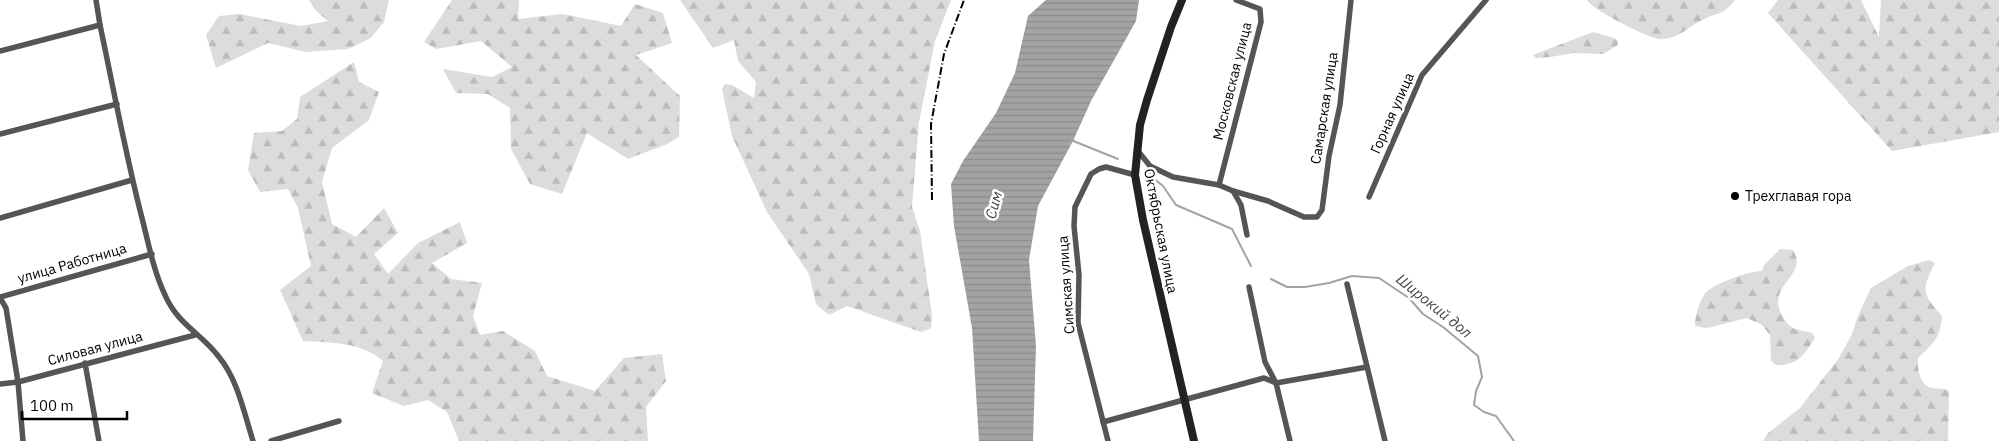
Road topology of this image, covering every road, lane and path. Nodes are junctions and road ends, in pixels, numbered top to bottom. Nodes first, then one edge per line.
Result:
1 (96, 0) edge
2 (1182, 0) edge
3 (1236, 0) edge
4 (1350, 0) edge
5 (1486, 0) edge
6 (100, 25) junction
7 (0, 51) edge
8 (117, 104) junction
9 (0, 134) edge
10 (1138, 152) junction
11 (1135, 175) junction
12 (132, 180) junction
13 (1219, 185) junction
14 (1233, 191) junction
15 (1369, 197) dead end
16 (0, 218) edge
17 (1247, 235) dead end
18 (152, 254) junction
19 (1347, 284) dead end
20 (1249, 287) dead end
21 (0, 297) edge
22 (195, 335) junction
23 (85, 363) junction
24 (1367, 368) junction
25 (18, 382) junction
26 (1276, 383) junction
27 (0, 384) edge
28 (1184, 400) junction
29 (339, 421) dead end
30 (1103, 422) junction
31 (23, 441) edge
32 (99, 441) edge
33 (253, 441) edge
34 (271, 441) edge
35 (1108, 441) edge
36 (1194, 441) edge
37 (1290, 441) edge
38 (1386, 441) edge

1 - 6 street
2 - 10 main road, Октябрьская улица
3 - 13 street, Московская улица
4 - 14 street, Самарская улица
5 - 15 street, Горная улица
6 - 7 street
6 - 8 street
8 - 9 street
8 - 12 street
10 - 11 main road, Октябрьская улица
10 - 13 street
11 - 28 main road, Октябрьская улица
11 - 30 street, Симская улица
12 - 16 street
12 - 18 street
13 - 14 street
14 - 17 street
18 - 21 street, улица Работница
18 - 22 street
19 - 24 street
20 - 26 street
21 - 25 street
22 - 23 street, Силовая улица
22 - 33 street
23 - 25 street, Силовая улица
23 - 32 street
24 - 26 street
24 - 38 street
25 - 27 street, Силовая улица
25 - 31 street
26 - 28 street
26 - 37 street
28 - 30 street
28 - 36 main road, Октябрьская улица
29 - 34 street
30 - 35 street, Симская улица

